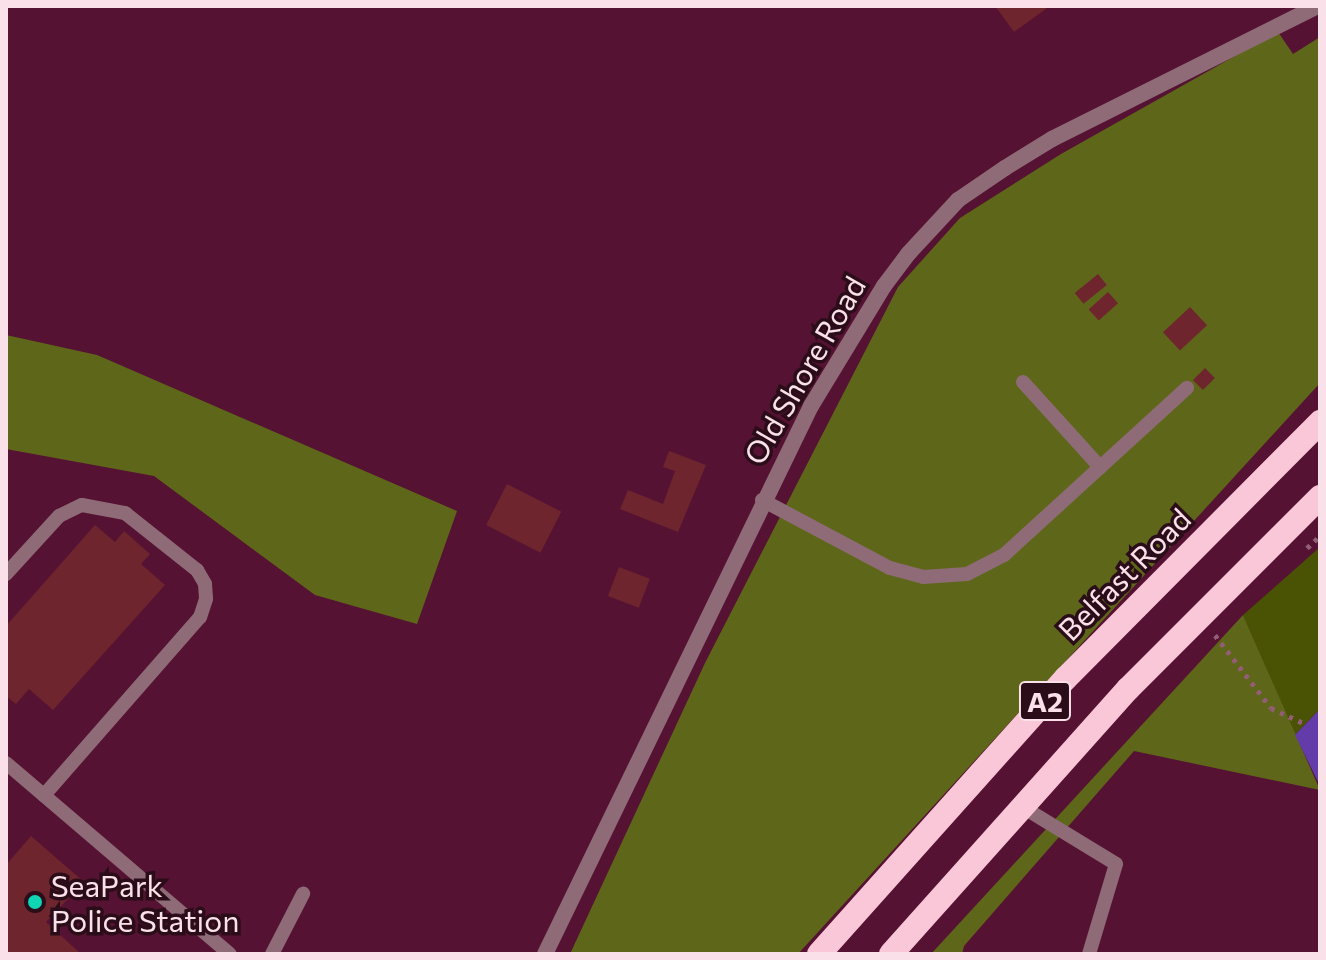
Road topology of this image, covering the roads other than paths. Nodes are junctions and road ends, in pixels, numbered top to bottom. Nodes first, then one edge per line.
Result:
1 (1318, 6) edge
2 (1023, 382) dead end
3 (1187, 388) dead end
4 (1320, 422) edge
5 (1100, 467) junction
6 (1320, 497) edge
7 (762, 500) junction
8 (6, 574) edge
9 (6, 763) edge
10 (44, 795) junction
11 (1021, 806) junction
12 (303, 894) dead end
13 (230, 954) edge
14 (272, 954) edge
15 (545, 954) edge
16 (819, 954) edge
17 (891, 954) edge
18 (1089, 954) edge

1 - 7 street, Old Shore Road
2 - 5 lane
3 - 5 lane
4 - 16 highway, Belfast Road / A2
5 - 7 lane
6 - 11 highway, A2
7 - 15 street, Old Shore Road
8 - 10 lane
9 - 10 lane
10 - 13 lane
11 - 17 highway, A2
11 - 18 lane
12 - 14 lane

